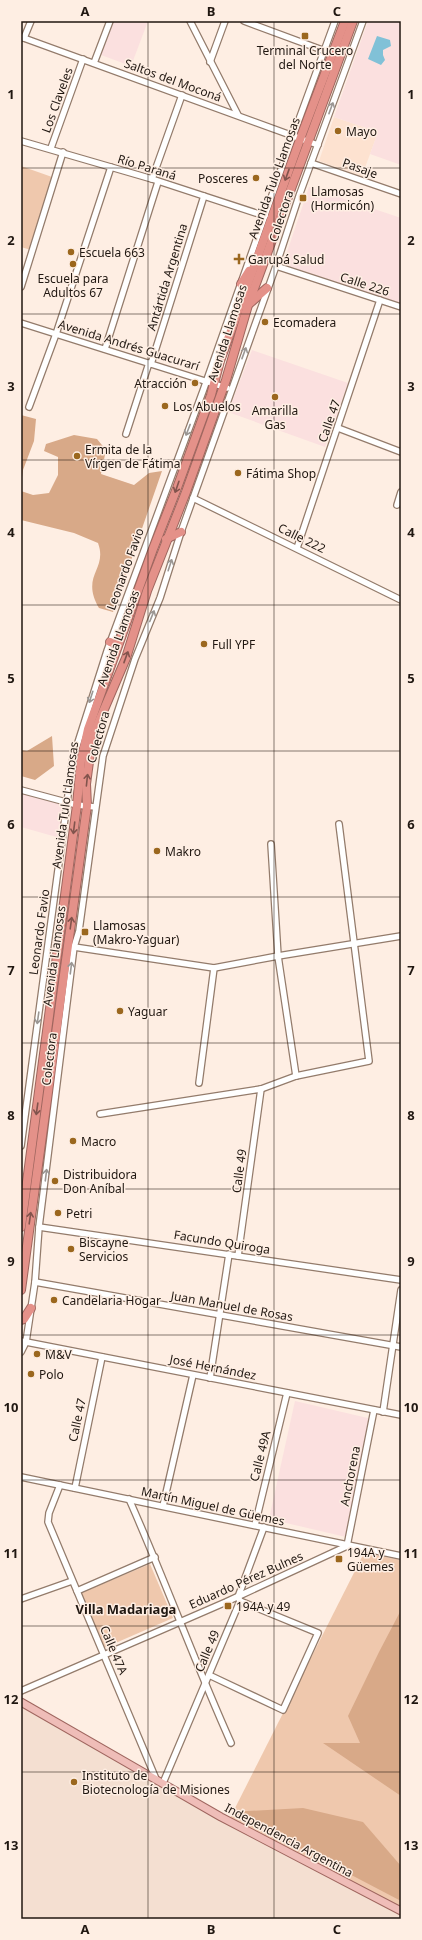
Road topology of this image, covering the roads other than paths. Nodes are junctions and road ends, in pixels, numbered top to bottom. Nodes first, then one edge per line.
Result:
1 (31, 21) edge
2 (110, 21) edge
3 (190, 21) edge
4 (225, 21) edge
5 (244, 21) edge
6 (336, 21) edge
7 (345, 21) edge
8 (353, 21) edge
9 (363, 21) edge
10 (23, 37) edge
11 (324, 51) junction
12 (83, 59) junction
13 (210, 62) junction
14 (94, 63) junction
15 (182, 95) junction
16 (238, 115) junction
17 (300, 138) junction
18 (21, 140) edge
19 (318, 144) junction
20 (52, 148) junction
21 (63, 152) junction
22 (311, 162) junction
23 (111, 167) junction
24 (155, 181) junction
25 (401, 194) edge
26 (204, 196) junction
27 (265, 216) junction
28 (257, 261) junction
29 (276, 266) junction
30 (241, 284) junction
31 (21, 287) edge
32 (268, 288) junction
33 (380, 300) junction
34 (248, 305) junction
35 (401, 307) edge
36 (21, 323) edge
37 (56, 334) junction
38 (104, 349) junction
39 (150, 363) junction
40 (206, 381) junction
41 (214, 384) junction
42 (227, 388) junction
43 (29, 407) dead end
44 (338, 428) junction
45 (126, 434) dead end
46 (401, 452) edge
47 (401, 492) edge
48 (193, 498) junction
49 (397, 505) dead end
50 (181, 532) junction
51 (166, 539) junction
52 (297, 548) junction
53 (401, 600) edge
54 (114, 644) junction
55 (21, 790) edge
56 (67, 803) junction
57 (77, 805) junction
58 (91, 806) junction
59 (339, 824) dead end
60 (271, 844) dead end
61 (401, 936) edge
62 (354, 944) junction
63 (74, 947) junction
64 (278, 956) junction
65 (214, 968) junction
66 (296, 1076) junction
67 (199, 1083) dead end
68 (261, 1089) junction
69 (100, 1114) dead end
70 (21, 1146) edge
71 (21, 1227) edge
72 (39, 1227) junction
73 (229, 1254) junction
74 (238, 1256) junction
75 (401, 1280) edge
76 (35, 1282) junction
77 (21, 1290) edge
78 (401, 1290) edge
79 (31, 1308) junction
80 (220, 1314) junction
81 (21, 1320) edge
82 (23, 1342) edge
83 (392, 1345) junction
84 (401, 1347) edge
85 (21, 1352) edge
86 (102, 1357) junction
87 (193, 1375) junction
88 (210, 1378) junction
89 (287, 1393) junction
90 (374, 1410) junction
91 (383, 1412) junction
92 (401, 1415) edge
93 (21, 1477) edge
94 (60, 1485) junction
95 (75, 1488) junction
96 (129, 1499) junction
97 (163, 1506) junction
98 (255, 1525) junction
99 (264, 1527) junction
100 (347, 1546) junction
101 (401, 1556) edge
102 (155, 1557) junction
103 (72, 1581) junction
104 (77, 1591) junction
105 (21, 1599) edge
106 (239, 1599) junction
107 (181, 1621) junction
108 (104, 1654) junction
109 (209, 1675) junction
110 (205, 1685) junction
111 (21, 1691) edge
112 (21, 1702) edge
113 (231, 1743) dead end
114 (156, 1779) junction
115 (163, 1783) junction
116 (401, 1912) edge

1 - 10 street
2 - 14 street
3 - 13 street
4 - 13 street
5 - 11 street
6 - 11 street, Leonardo Favio
7 - 17 highway, Avenida Tulo Llamosas
8 - 17 highway, Avenida Llamosas
19 -> 9 street, Colectora
10 - 12 street, Saltos del Moconá
11 - 17 street, Leonardo Favio
12 - 14 street, Saltos del Moconá
12 - 20 street, Los Claveles
13 - 16 street
14 - 15 street, Saltos del Moconá
15 - 16 street, Saltos del Moconá
15 - 24 street
16 - 17 street, Saltos del Moconá
17 - 19 street, Saltos del Moconá
17 - 27 street, Leonardo Favio
17 -> 28 highway, Avenida Tulo Llamosas
17 - 34 highway, Avenida Llamosas
18 - 20 street, Río Paraná
19 - 22 street, Colectora
20 - 21 street, Río Paraná
21 - 23 street, Río Paraná
21 - 31 street
22 - 25 street, Pasaje
22 - 29 street, Colectora
23 - 24 street, Río Paraná
23 - 37 street
24 - 26 street, Río Paraná
24 - 38 street
26 - 27 street, Río Paraná
26 - 39 street, Antártida Argentina
27 - 30 street, Leonardo Favio
28 - 30 highway
28 - 41 highway, Avenida Tulo Llamosas
29 - 32 street, Colectora
29 - 33 street, Calle 226
30 - 40 street, Leonardo Favio
32 - 34 highway
42 -> 32 street, Colectora
33 - 35 street, Calle 226
33 - 44 street, Calle 47
34 - 42 highway, Avenida Llamosas
36 - 37 street, Avenida Andrés Guacurarí
37 - 38 street, Avenida Andrés Guacurarí
37 - 43 street
38 - 39 street, Avenida Andrés Guacurarí
39 - 40 street, Avenida Andrés Guacurarí
39 - 45 street, Antártida Argentina
40 - 41 street, Avenida Andrés Guacurarí
40 -> 54 street, Leonardo Favio
41 - 42 street, Avenida Andrés Guacurarí
41 -> 54 highway, Avenida Tulo Llamosas
42 - 48 street, Colectora
42 - 51 highway, Avenida Llamosas
44 - 46 street
44 - 52 street, Calle 47
47 - 49 street
48 - 50 street, Colectora
48 - 52 street, Calle 222
50 - 51 highway
58 -> 50 street, Colectora
58 -> 51 highway, Avenida Llamosas
52 - 53 street, Calle 222
54 -> 56 street, Leonardo Favio
54 - 57 highway, Avenida Tulo Llamosas
55 - 56 street
56 - 57 street
56 -> 70 street, Leonardo Favio
57 - 58 street
57 -> 71 highway, Avenida Tulo Llamosas
58 - 63 street, Colectora
77 -> 58 highway, Avenida Llamosas
59 - 62 street
60 - 64 street
61 - 62 street
62 - 64 street
62 - 66 street
63 - 65 street
72 -> 63 street, Colectora
64 - 65 street
64 - 66 street
65 - 67 street
66 - 68 street
68 - 69 street
68 - 74 street, Calle 49
72 - 73 street, Facundo Quiroga
72 - 76 street, Colectora
73 - 74 street, Facundo Quiroga
73 - 80 street
74 - 75 street, Facundo Quiroga
76 - 79 street, Colectora
76 - 80 street, Juan Manuel de Rosas
78 - 83 street
79 - 81 highway
79 - 82 street, Colectora
80 - 83 street, Juan Manuel de Rosas
80 - 88 street
82 - 85 street, Colectora
82 - 86 street, José Hernández
83 - 84 street, Juan Manuel de Rosas
83 - 91 street
86 - 87 street, José Hernández
86 - 95 street, Calle 47
87 - 88 street, José Hernández
87 - 97 street
88 - 89 street, José Hernández
89 - 90 street, José Hernández
89 - 98 street, Calle 49A
90 - 91 street, José Hernández
90 - 100 street, Anchorena
91 - 92 street, José Hernández
93 - 94 street, Martín Miguel de Güemes
94 - 95 street, Martín Miguel de Güemes
94 - 103 street, Calle 47A
95 - 96 street, Martín Miguel de Güemes
96 - 97 street, Martín Miguel de Güemes
96 - 102 street
97 - 98 street, Martín Miguel de Güemes
98 - 99 street, Martín Miguel de Güemes
99 - 100 street, Martín Miguel de Güemes
99 - 106 street, Calle 49
100 - 101 street, Martín Miguel de Güemes
100 - 106 street, Eduardo Pérez Bulnes
102 - 104 street
102 - 107 street
103 - 104 street, Calle 47A
103 - 105 street
104 - 108 street, Calle 47A
106 - 107 street, Eduardo Pérez Bulnes
106 - 109 street, Calle 49
106 - 109 street
107 - 108 street, Eduardo Pérez Bulnes
107 - 110 street
108 - 111 street, Eduardo Pérez Bulnes
108 - 114 street, Calle 47A
109 - 110 street, Calle 49
110 - 113 street
110 - 115 street, Calle 49
112 - 114 main road, Independencia Argentina
114 - 115 main road, Independencia Argentina
115 - 116 main road, Independencia Argentina

